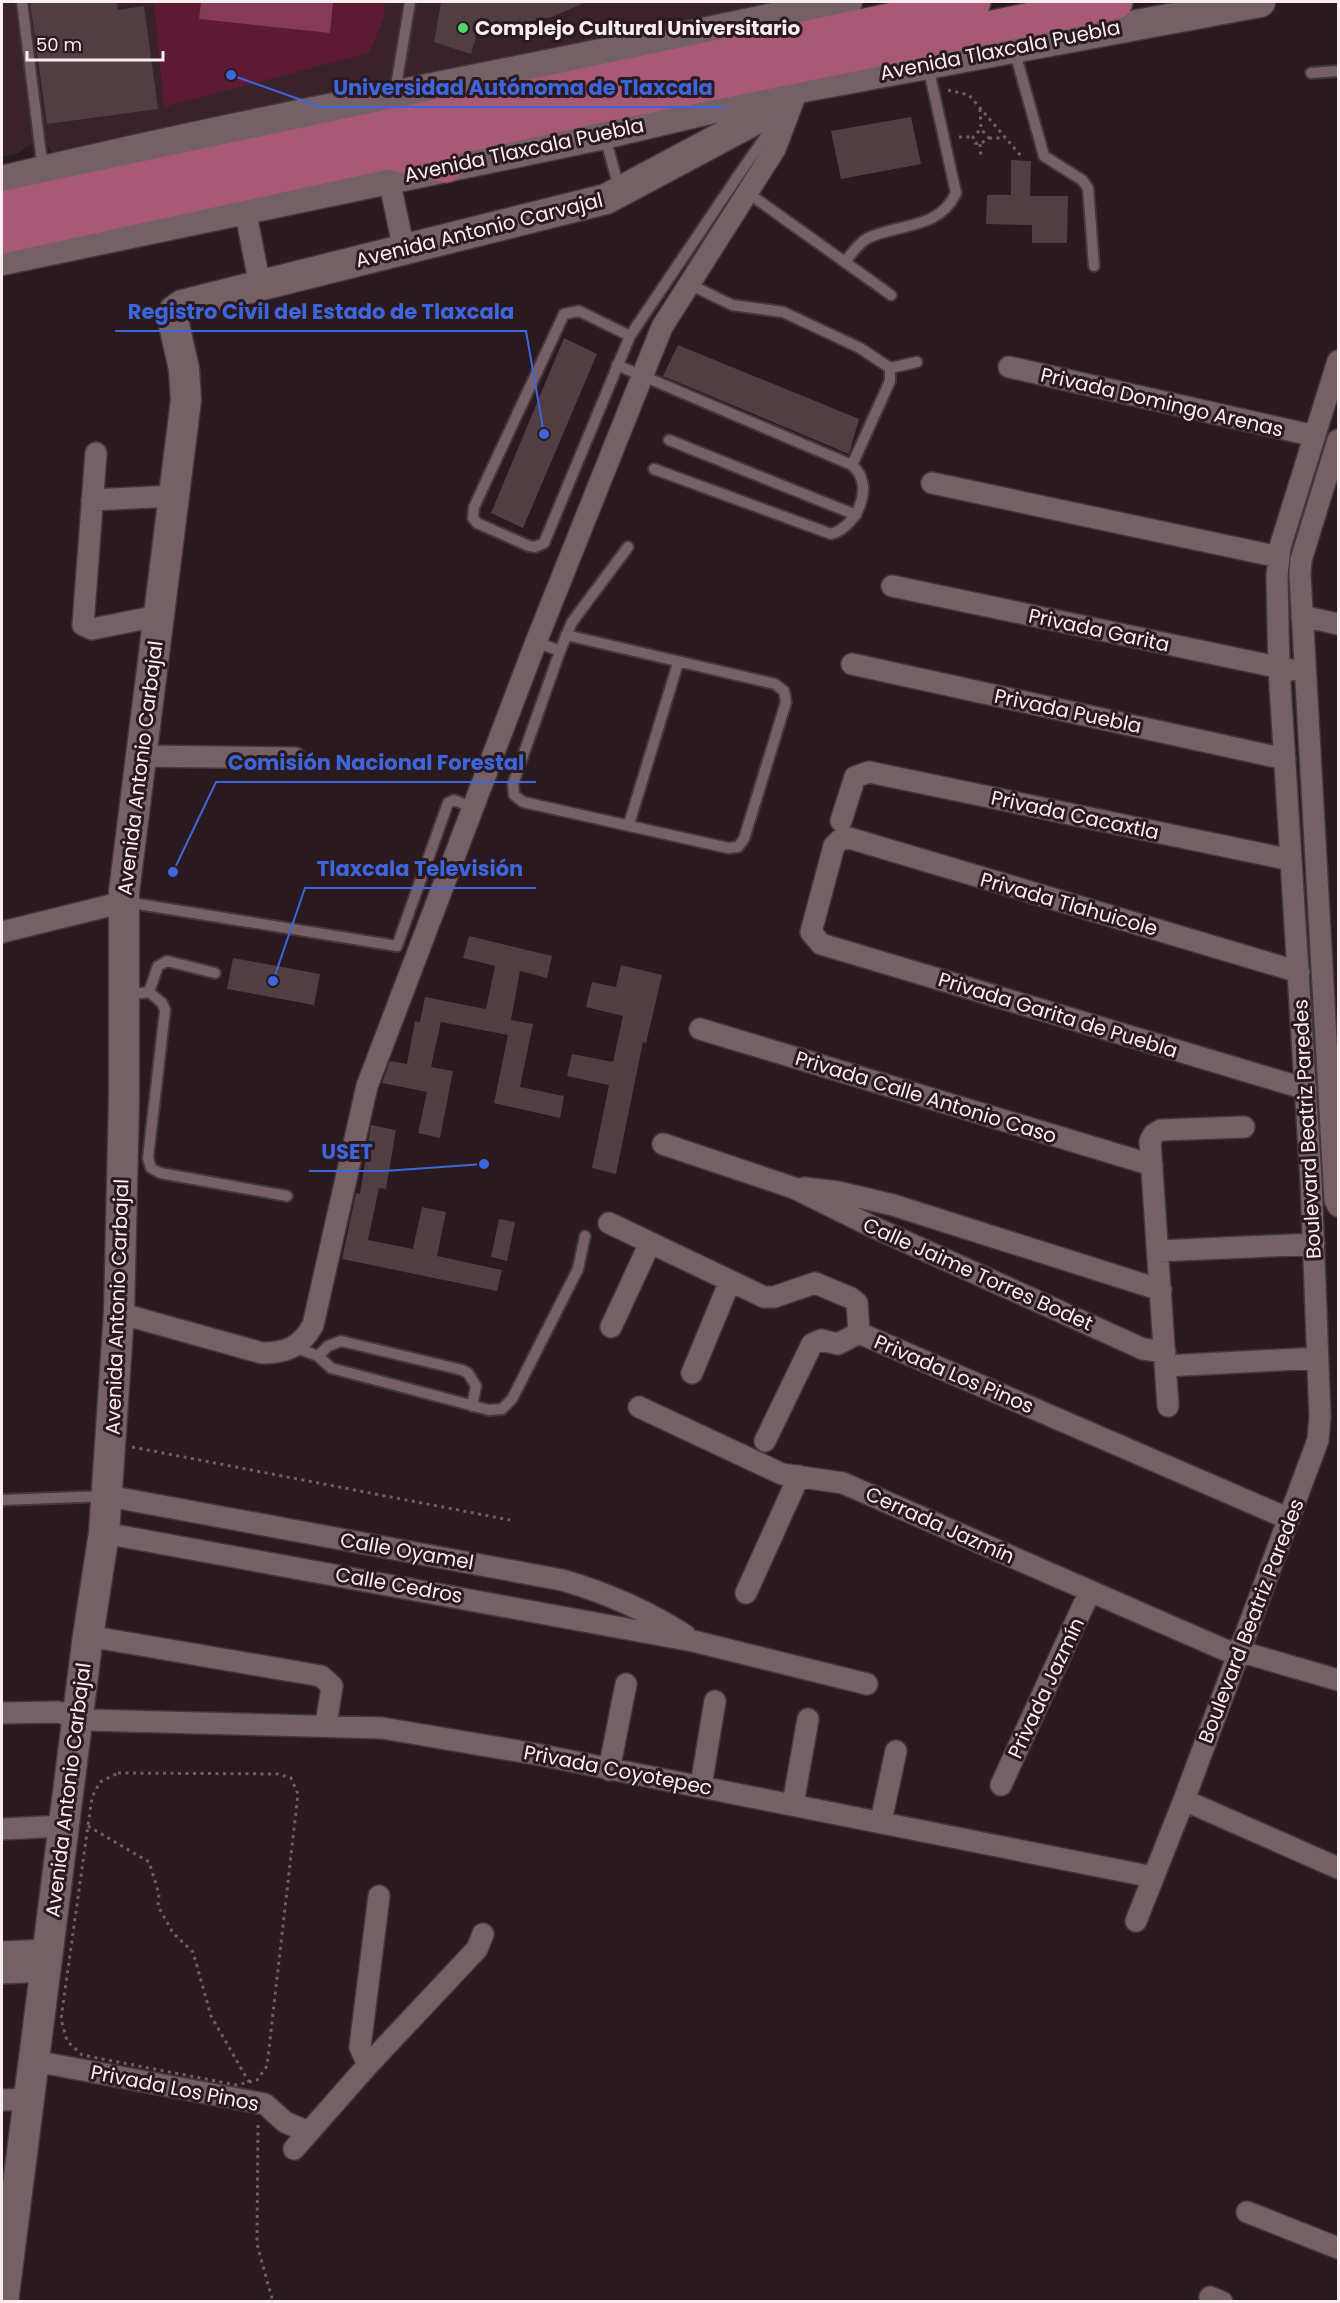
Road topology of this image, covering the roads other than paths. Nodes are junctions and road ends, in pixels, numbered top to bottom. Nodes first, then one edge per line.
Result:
1 (22, 2) edge
2 (410, 2) edge
3 (847, 2) edge
4 (974, 2) edge
5 (1116, 2) edge
6 (1260, 2) edge
7 (1014, 48) junction
8 (793, 54) edge
9 (928, 64) junction
10 (1338, 71) edge
11 (1311, 73) dead end
12 (394, 95) junction
13 (604, 134) junction
14 (388, 166) junction
15 (446, 166) joint
16 (43, 172) junction
17 (2, 181) edge
18 (620, 192) junction
19 (748, 193) junction
20 (2, 208) edge
21 (245, 209) junction
22 (34, 230) junction
23 (2, 237) edge
24 (2, 250) edge
25 (404, 250) junction
26 (2, 260) edge
27 (845, 261) junction
28 (1094, 266) dead end
29 (689, 284) junction
30 (260, 286) junction
31 (891, 295) dead end
32 (174, 311) joint
33 (630, 336) junction
34 (1338, 361) edge
35 (917, 363) dead end
36 (616, 365) junction
37 (1009, 367) dead end
38 (890, 368) junction
39 (641, 377) junction
40 (1315, 436) junction
41 (669, 440) dead end
42 (1338, 440) edge
43 (96, 453) dead end
44 (852, 465) junction
45 (654, 469) dead end
46 (932, 483) dead end
47 (174, 496) junction
48 (92, 500) junction
49 (856, 515) junction
50 (628, 547) dead end
51 (1279, 557) junction
52 (892, 586) dead end
53 (158, 616) junction
54 (1302, 616) junction
55 (1338, 624) edge
56 (566, 635) junction
57 (536, 642) junction
58 (560, 651) junction
59 (678, 663) junction
60 (852, 664) dead end
61 (1279, 669) junction
62 (1305, 673) junction
63 (139, 756) junction
64 (295, 758) dead end
65 (1285, 759) junction
66 (473, 808) junction
67 (629, 824) junction
68 (841, 830) junction
69 (1291, 860) junction
70 (124, 902) junction
71 (2, 932) edge
72 (1299, 972) junction
73 (215, 973) dead end
74 (136, 994) junction
75 (700, 1029) dead end
76 (1306, 1089) junction
77 (1244, 1127) dead end
78 (663, 1144) dead end
79 (1152, 1165) junction
80 (1311, 1180) junction
81 (1337, 1181) edge
82 (794, 1188) junction
83 (287, 1196) dead end
84 (1338, 1206) edge
85 (609, 1223) dead end
86 (585, 1236) dead end
87 (650, 1243) junction
88 (1314, 1244) junction
89 (1158, 1251) junction
90 (730, 1281) junction
91 (1161, 1290) junction
92 (118, 1313) junction
93 (612, 1327) dead end
94 (859, 1333) junction
95 (294, 1347) junction
96 (318, 1356) junction
97 (1317, 1358) junction
98 (1165, 1359) junction
99 (692, 1373) dead end
100 (472, 1406) junction
101 (1168, 1406) dead end
102 (639, 1407) dead end
103 (765, 1441) dead end
104 (799, 1476) junction
105 (108, 1496) junction
106 (2, 1500) edge
107 (1289, 1519) junction
108 (104, 1533) junction
109 (415, 1553) junction
110 (409, 1587) junction
111 (1090, 1591) junction
112 (746, 1593) dead end
113 (88, 1636) junction
114 (693, 1641) junction
115 (1238, 1655) junction
116 (1338, 1680) edge
117 (626, 1684) dead end
118 (867, 1684) dead end
119 (715, 1701) dead end
120 (2, 1713) edge
121 (78, 1715) junction
122 (808, 1719) dead end
123 (326, 1725) junction
124 (896, 1751) dead end
125 (609, 1770) junction
126 (1001, 1785) dead end
127 (701, 1786) junction
128 (1184, 1800) junction
129 (793, 1804) junction
130 (881, 1821) junction
131 (76, 1826) junction
132 (2, 1829) edge
133 (1338, 1868) edge
134 (1154, 1877) junction
135 (380, 1896) dead end
136 (1136, 1921) dead end
137 (483, 1934) dead end
138 (2, 1952) edge
139 (46, 1960) junction
140 (2, 1973) edge
141 (34, 2061) junction
142 (368, 2065) junction
143 (15, 2100) edge
144 (308, 2132) junction
145 (294, 2149) dead end
146 (9, 2192) edge
147 (1247, 2212) dead end
148 (6, 2231) edge
149 (1338, 2248) edge
150 (3, 2301) edge

1 - 16 lane
2 - 12 lane
3 - 8 street, Avenida Tlaxcala Puebla
4 - 8 main road, Avenida Tlaxcala Puebla
5 - 8 main road, Avenida Tlaxcala Puebla
6 - 7 street, Avenida Tlaxcala Puebla
7 - 9 street, Avenida Tlaxcala Puebla
7 - 28 lane
8 - 9 street, Avenida Tlaxcala Puebla
8 - 12 street, Avenida Tlaxcala Puebla
8 - 13 street, Avenida Tlaxcala Puebla
8 - 14 main road, Avenida Tlaxcala Puebla
8 - 18 street, Avenida Antonio Carvajal
8 - 19 street
8 - 20 main road, Avenida Tlaxcala Puebla
8 - 33 lane
9 - 27 lane
10 - 11 lane
12 - 16 street, Avenida Tlaxcala Puebla
13 - 15 street, Avenida Tlaxcala Puebla
13 - 18 lane
14 - 15 main road
14 - 21 street, Avenida Tlaxcala Puebla
14 - 22 main road, Avenida Tlaxcala Puebla
14 - 25 street
16 - 17 street, Avenida Tlaxcala Puebla
18 - 25 street, Avenida Antonio Carvajal
19 - 27 lane
19 - 29 street
21 - 26 street, Avenida Tlaxcala Puebla
21 - 30 street
22 - 23 main road, Avenida Tlaxcala Puebla
22 - 24 main road
25 - 30 street, Avenida Antonio Carvajal
27 - 31 lane
29 - 38 lane
29 - 39 street
30 - 32 street, Avenida Antonio Carvajal
32 - 47 street, Avenida Antonio Carbajal
33 - 36 lane
33 - 36 lane
34 - 40 street, Boulevard Beatriz Paredes
35 - 38 lane
36 - 39 lane
37 - 40 street, Privada Domingo Arenas
38 - 44 lane
39 - 44 lane
39 - 57 street
40 - 51 street, Boulevard Beatriz Paredes
41 - 49 lane
42 - 54 street, Boulevard Beatriz Paredes
43 - 48 street
44 - 49 lane
45 - 49 lane
46 - 51 street
47 - 48 street
47 - 53 street, Avenida Antonio Carbajal
48 - 53 street
50 - 56 lane
51 - 61 street, Boulevard Beatriz Paredes
52 - 61 street, Privada Garita
53 - 63 street, Avenida Antonio Carbajal
54 - 55 street
54 - 62 street, Boulevard Beatriz Paredes
56 - 58 lane
56 - 59 lane
57 - 58 lane
57 - 66 street
58 - 67 lane
59 - 67 lane
59 - 67 lane
60 - 65 street, Privada Puebla
61 - 62 street, Privada Garita
61 - 65 street, Boulevard Beatriz Paredes
62 - 81 street, Boulevard Beatriz Paredes
63 - 64 street
63 - 70 street, Avenida Antonio Carbajal
65 - 69 street, Boulevard Beatriz Paredes
66 - 70 lane
66 - 95 street
68 - 69 street, Privada Cacaxtla
68 - 72 street, Privada Tlahuicole
68 - 76 street, Privada Garita de Puebla
69 - 72 street, Boulevard Beatriz Paredes
70 - 71 street
70 - 74 street, Avenida Antonio Carbajal
72 - 76 street, Boulevard Beatriz Paredes
73 - 74 lane
74 - 83 lane
74 - 92 street, Avenida Antonio Carbajal
75 - 79 street, Privada Calle Antonio Caso
76 - 80 street, Boulevard Beatriz Paredes
77 - 79 street
78 - 82 street, Calle Jaime Torres Bodet
79 - 89 street
80 - 81 street
80 - 88 street, Boulevard Beatriz Paredes
81 - 84 street, Boulevard Beatriz Paredes
82 - 91 street, Calle Jaime Torres Bodet
82 - 98 street, Calle Jaime Torres Bodet
85 - 87 street, Privada Los Pinos
86 - 100 lane
87 - 90 street, Privada Los Pinos
87 - 93 street
88 - 89 street
88 - 97 street, Boulevard Beatriz Paredes
89 - 91 street
90 - 94 street, Privada Los Pinos
90 - 99 street
91 - 98 street
92 - 95 street
92 - 105 street, Avenida Antonio Carbajal
94 - 103 street
94 - 107 street, Privada Los Pinos
95 - 96 lane
96 - 100 lane
96 - 100 lane
97 - 98 street, Calle Jaime Torres Bodet
97 - 107 street, Boulevard Beatriz Paredes
98 - 101 street
102 - 104 street, Cerrada Jazmín
104 - 111 street, Cerrada Jazmín
104 - 112 street
105 - 106 lane
105 - 108 street, Avenida Antonio Carbajal
105 - 109 street, Calle Oyamel
107 - 115 street, Boulevard Beatriz Paredes
108 - 110 street, Calle Cedros
108 - 113 street, Avenida Antonio Carbajal
109 - 110 street
109 - 114 street, Calle Oyamel
110 - 114 street, Calle Cedros
111 - 115 street, Cerrada Jazmín
111 - 126 street, Privada Jazmín
113 - 121 street, Avenida Antonio Carbajal
113 - 123 street
114 - 118 street
115 - 116 street, Cerrada Jazmín
115 - 128 street, Boulevard Beatriz Paredes
117 - 125 street
119 - 127 street
120 - 121 street, Privada Coyotepec
121 - 123 street, Privada Coyotepec
121 - 131 street, Avenida Antonio Carbajal
122 - 129 street
123 - 125 street, Privada Coyotepec
124 - 130 street
125 - 127 street, Privada Coyotepec
127 - 129 street, Privada Coyotepec
128 - 133 street
128 - 134 street, Boulevard Beatriz Paredes
129 - 130 street, Privada Coyotepec
130 - 134 street, Privada Coyotepec
131 - 132 street
131 - 139 street, Avenida Antonio Carbajal
134 - 136 street, Boulevard Beatriz Paredes
135 - 142 street
137 - 142 street
138 - 139 street
139 - 140 street
139 - 141 street, Avenida Antonio Carbajal
141 - 143 street, Avenida Antonio Carbajal
141 - 144 street, Privada Los Pinos
142 - 144 street
143 - 146 street, Avenida Antonio Carbajal
144 - 145 street
146 - 148 street, Avenida Antonio Carbajal
147 - 149 street
148 - 150 street, Avenida Antonio Carbajal

